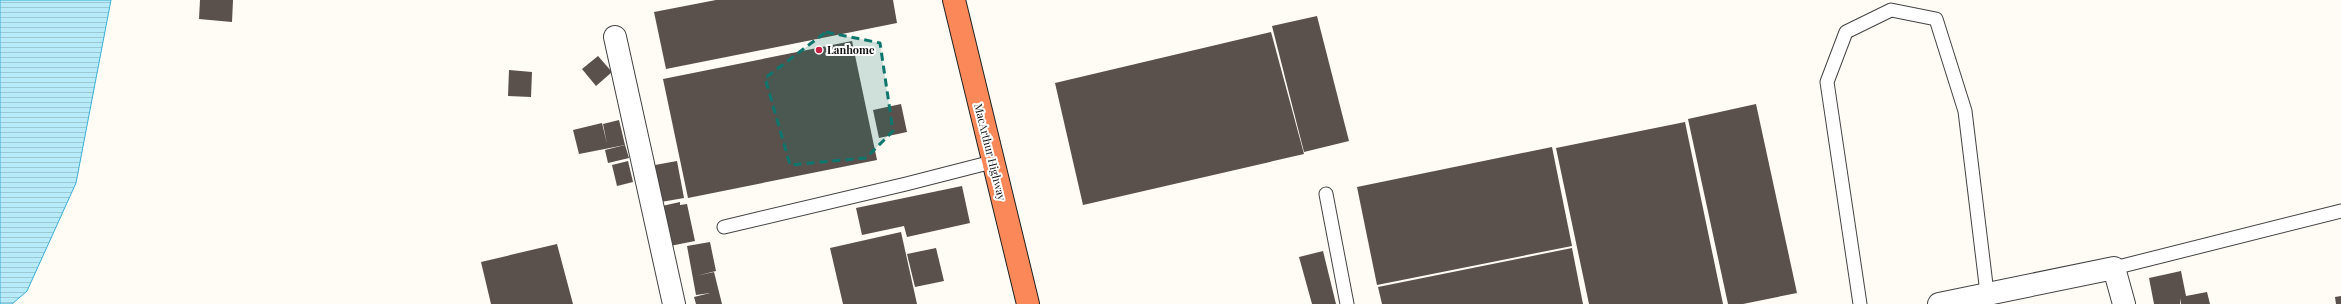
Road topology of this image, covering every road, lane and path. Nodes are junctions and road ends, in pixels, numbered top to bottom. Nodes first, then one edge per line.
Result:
1 (954, 0) edge
2 (615, 37) dead end
3 (992, 162) junction
4 (1326, 194) dead end
5 (2341, 210) edge
6 (724, 227) dead end
7 (2114, 268) junction
8 (1987, 293) junction
9 (674, 304) edge
10 (1028, 304) edge
11 (1347, 304) edge
12 (1860, 304) edge
13 (1939, 304) edge
14 (2124, 304) edge

1 - 3 highway, MacArthur Highway
2 - 9 street
3 - 6 lane
3 - 10 highway, MacArthur Highway
4 - 11 lane
5 - 7 lane
7 - 8 street
7 - 14 street
8 - 12 lane
8 - 13 street

